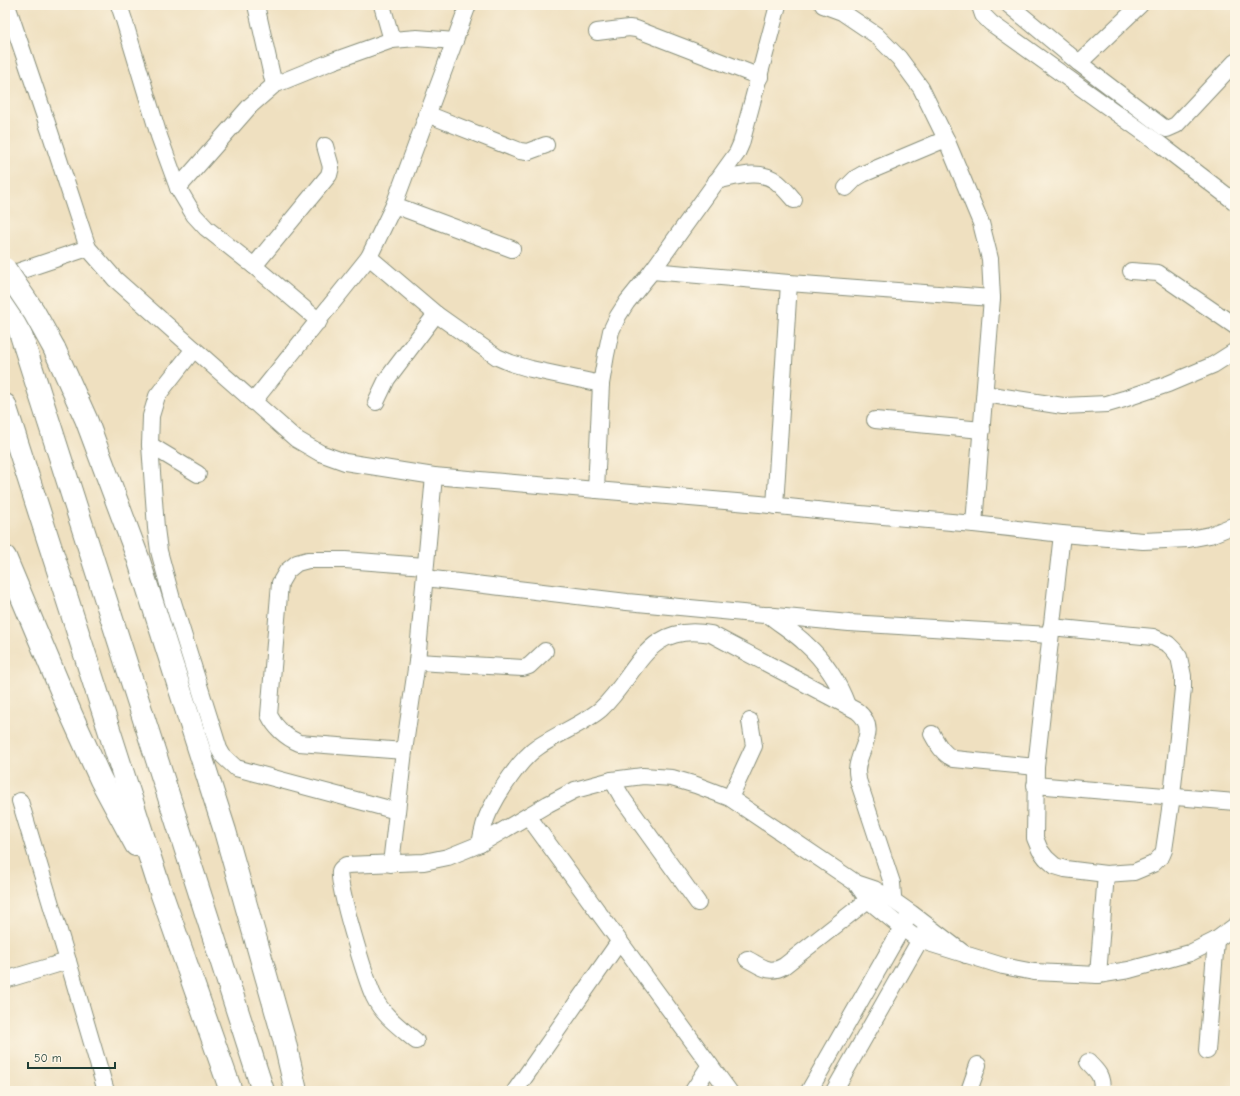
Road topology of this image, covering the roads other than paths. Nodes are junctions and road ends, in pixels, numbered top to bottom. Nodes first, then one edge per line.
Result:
1 (6, 5) edge
2 (119, 5) edge
3 (256, 5) edge
4 (382, 5) edge
5 (468, 5) edge
6 (778, 5) edge
7 (824, 5) edge
8 (982, 5) edge
9 (1009, 5) edge
10 (1140, 5) edge
11 (597, 32) dead end
12 (392, 40) junction
13 (455, 41) junction
14 (1235, 62) edge
15 (1079, 63) junction
16 (760, 77) junction
17 (274, 86) junction
18 (427, 114) junction
19 (946, 139) junction
20 (546, 145) dead end
21 (325, 146) dead end
22 (716, 181) junction
23 (178, 188) junction
24 (846, 188) dead end
25 (794, 200) dead end
26 (1235, 202) edge
27 (394, 205) junction
28 (88, 248) junction
29 (512, 249) dead end
30 (369, 257) junction
31 (254, 266) junction
32 (5, 269) edge
33 (652, 271) junction
34 (1131, 271) dead end
35 (5, 276) edge
36 (789, 283) junction
37 (5, 285) edge
38 (992, 298) junction
39 (436, 314) junction
40 (319, 321) junction
41 (1235, 326) edge
42 (194, 349) junction
43 (1235, 351) edge
44 (601, 384) junction
45 (985, 394) junction
46 (253, 402) junction
47 (376, 402) dead end
48 (5, 405) edge
49 (875, 420) dead end
50 (982, 430) junction
51 (150, 445) junction
52 (198, 474) dead end
53 (434, 476) junction
54 (596, 490) junction
55 (775, 506) junction
56 (974, 524) junction
57 (1235, 525) edge
58 (1062, 534) junction
59 (5, 558) edge
60 (425, 572) junction
61 (769, 615) junction
62 (1050, 631) junction
63 (545, 652) dead end
64 (417, 662) junction
65 (847, 705) junction
66 (750, 721) dead end
67 (932, 734) dead end
68 (404, 751) junction
69 (1036, 767) junction
70 (612, 780) junction
71 (1035, 786) junction
72 (1172, 796) junction
73 (730, 798) junction
74 (20, 801) dead end
75 (1235, 802) edge
76 (397, 811) junction
77 (528, 816) junction
78 (480, 844) junction
79 (391, 864) junction
80 (1106, 874) junction
81 (161, 892) junction
82 (871, 894) junction
83 (891, 899) junction
84 (698, 903) dead end
85 (911, 913) junction
86 (928, 926) junction
87 (1235, 926) edge
88 (901, 927) junction
89 (919, 940) junction
90 (1216, 940) junction
91 (619, 942) junction
92 (966, 955) junction
93 (747, 959) dead end
94 (68, 961) junction
95 (1098, 975) junction
96 (5, 980) edge
97 (416, 1040) dead end
98 (1207, 1052) dead end
99 (1088, 1062) dead end
100 (710, 1065) junction
101 (978, 1065) dead end
102 (106, 1091) edge
103 (230, 1091) edge
104 (264, 1091) edge
105 (296, 1091) edge
106 (515, 1091) edge
107 (693, 1091) edge
108 (729, 1091) edge
109 (809, 1091) edge
110 (834, 1091) edge
111 (969, 1091) edge
112 (1102, 1091) edge

1 - 28 street
2 - 23 street
3 - 17 street
4 - 12 street
5 - 13 street
6 - 16 street
7 - 19 street
8 - 26 street
9 - 15 street
10 - 15 street
11 - 16 street
12 - 13 street
12 - 17 street
13 - 18 street
14 - 15 street
16 - 22 street
17 - 23 street
18 - 20 street
18 - 27 street
19 - 24 street
19 - 38 street
21 - 31 street
22 - 25 street
22 - 33 street
23 - 31 street
27 - 29 street
27 - 30 street
28 - 35 street
28 - 42 street
30 - 39 street
30 - 40 street
31 - 40 street
32 - 105 highway, bridge
33 - 36 street
33 - 44 street
34 - 41 street
36 - 38 street
36 - 55 street
37 - 104 highway
38 - 45 street
39 - 44 street
39 - 47 street
40 - 46 street
42 - 46 street
42 - 51 street
43 - 45 street
44 - 54 street
45 - 50 street
46 - 53 street
48 - 81 highway
49 - 50 street
50 - 56 street
51 - 52 street
51 - 76 street
53 - 54 street
53 - 60 street
54 - 55 street
55 - 56 street
56 - 58 street
57 - 58 street
58 - 62 street
59 - 81 highway
60 - 61 street
60 - 64 street
60 - 68 street
61 - 62 street
61 - 65 street
62 - 69 street
62 - 72 street
63 - 64 street
64 - 68 street
65 - 78 street
65 - 83 street
66 - 73 street
67 - 69 street
68 - 76 street
69 - 71 street
70 - 73 street
70 - 77 street
70 - 84 street
71 - 72 street
71 - 80 street
72 - 75 street
72 - 80 street
73 - 82 street
74 - 94 street
76 - 79 street
77 - 78 street
77 - 91 street
78 - 79 street
79 - 97 street
80 - 95 street
81 - 103 highway
82 - 83 street
82 - 88 street
82 - 93 street
83 - 85 street
85 - 86 street
85 - 88 street
86 - 89 street
86 - 92 street
87 - 90 street
88 - 89 street
88 - 109 street
89 - 92 street
89 - 110 street
90 - 95 street
90 - 98 street
91 - 100 street
91 - 106 street
92 - 95 street
94 - 96 street
94 - 102 street
99 - 112 street
100 - 107 street
100 - 108 street
101 - 111 street

